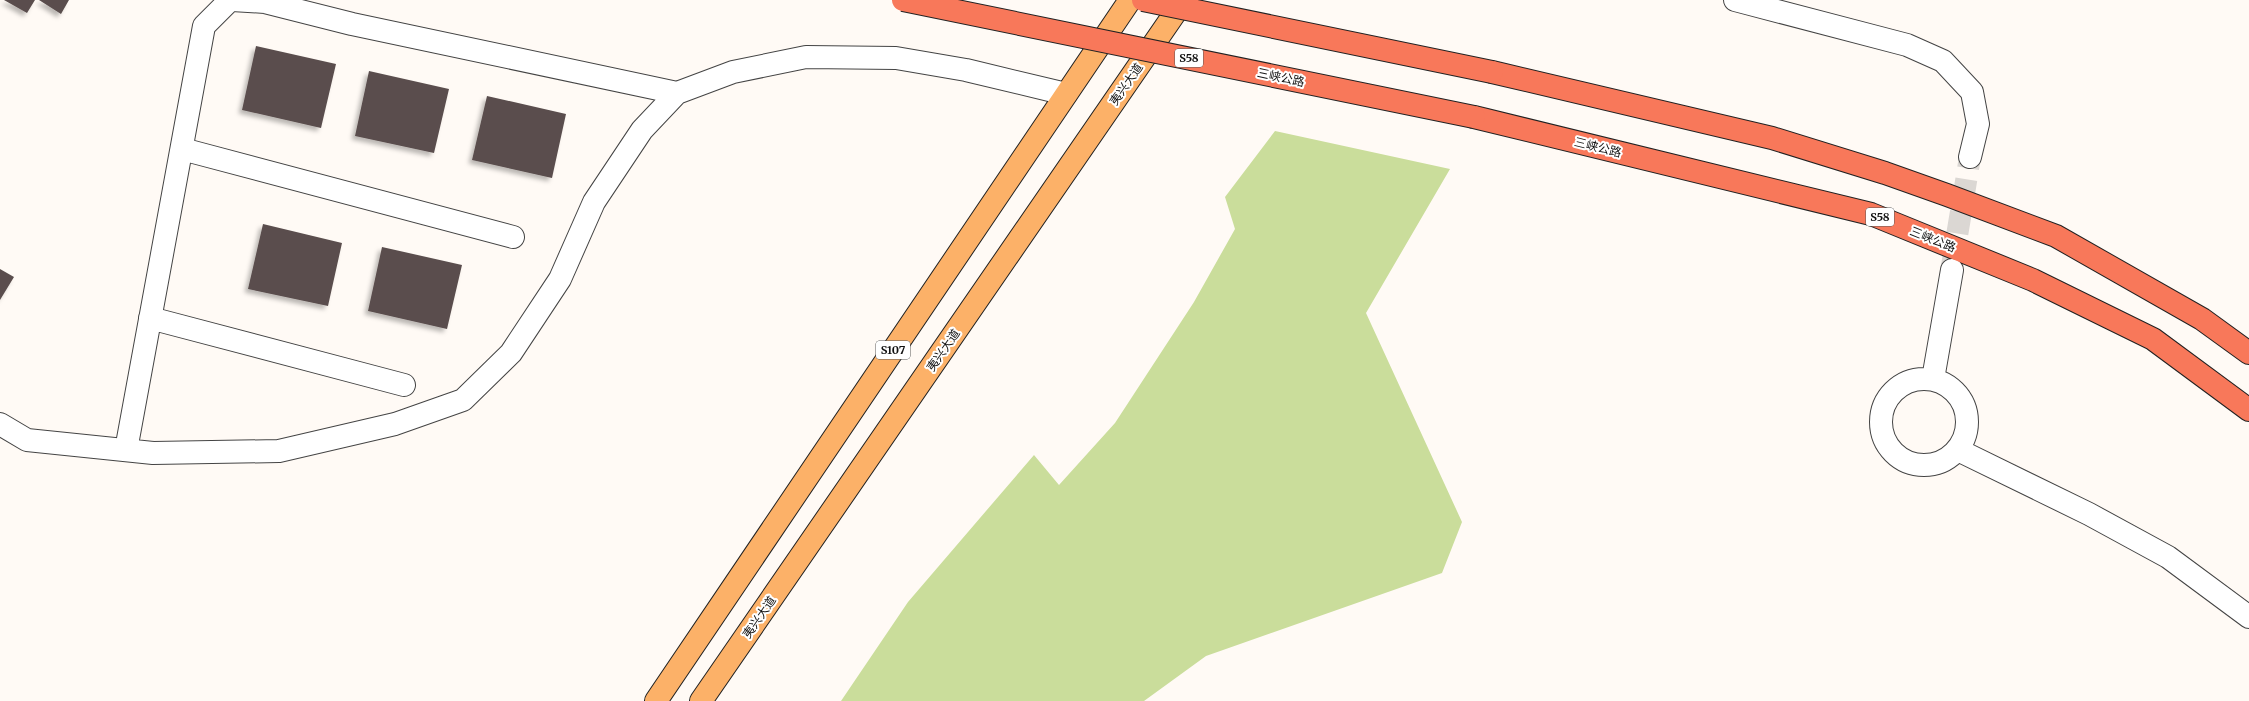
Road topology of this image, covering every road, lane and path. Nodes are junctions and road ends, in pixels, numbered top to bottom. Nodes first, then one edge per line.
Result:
1 (231, 0) edge
2 (903, 0) edge
3 (1130, 0) edge
4 (1143, 0) edge
5 (1184, 0) edge
6 (1735, 0) edge
7 (677, 93) junction
8 (1066, 94) junction
9 (182, 149) junction
10 (1970, 157) tunnel mouth
11 (513, 237) dead end
12 (1952, 270) tunnel mouth
13 (150, 318) junction
14 (2249, 353) edge
15 (1933, 379) junction
16 (404, 385) dead end
17 (2249, 410) edge
18 (0, 424) edge
19 (126, 450) junction
20 (1958, 450) junction
21 (2249, 617) edge
22 (656, 701) edge
23 (701, 701) edge

1 - 7 street
1 - 9 street
2 - 17 highway, 三峡公路 / S58, bridge
3 - 8 main road, S107
4 - 14 highway, bridge
5 - 23 main road, 夷兴大道
6 - 10 street
7 - 8 street
7 - 19 street
8 - 22 main road, S107
9 - 11 street
9 - 13 street
12 - 15 street
13 - 16 street
13 - 19 street
15 - 20 street
15 - 20 street
18 - 19 street
20 - 21 street

